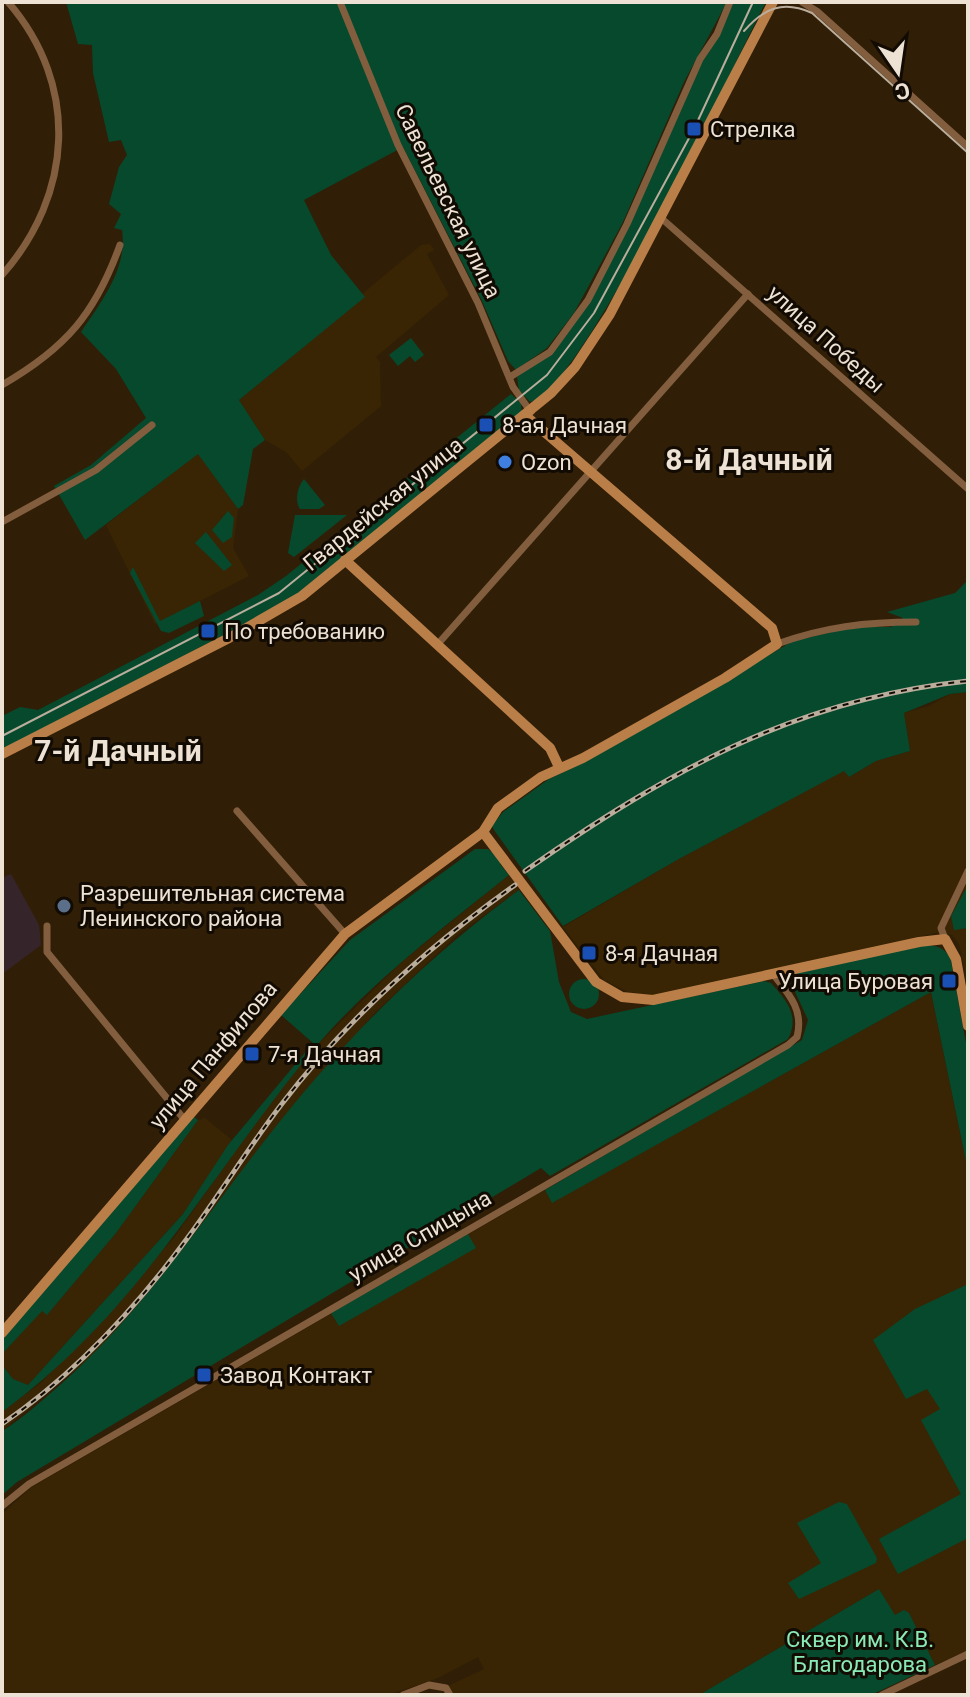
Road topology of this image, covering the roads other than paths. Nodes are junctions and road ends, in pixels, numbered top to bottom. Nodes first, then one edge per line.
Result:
1 (8, 2) edge
2 (340, 2) edge
3 (730, 2) edge
4 (773, 2) edge
5 (802, 2) edge
6 (968, 147) edge
7 (660, 217) junction
8 (120, 245) dead end
9 (2, 275) edge
10 (748, 294) junction
11 (510, 377) junction
12 (2, 385) edge
13 (529, 414) junction
14 (152, 425) dead end
15 (590, 471) junction
16 (968, 489) edge
17 (2, 522) edge
18 (345, 560) junction
19 (916, 622) dead end
20 (777, 644) junction
21 (437, 645) junction
22 (2, 754) edge
23 (559, 767) junction
24 (237, 811) dead end
25 (483, 832) junction
26 (968, 871) edge
27 (47, 926) dead end
28 (345, 934) junction
29 (945, 939) junction
30 (773, 974) junction
31 (968, 1026) edge
32 (184, 1119) junction
33 (2, 1333) edge
34 (2, 1506) edge
35 (968, 1654) edge
36 (403, 1695) edge
37 (450, 1695) edge
38 (882, 1695) edge

1 - 9 street
2 - 11 street, Савельевская улица
3 - 11 street
4 - 7 main road, Гвардейская улица
5 - 6 street
7 - 10 street, улица Победы
7 - 13 main road, Гвардейская улица
8 - 12 street
10 - 15 street
10 - 16 street, улица Победы
11 - 13 street, Савельевская улица
13 - 15 main road
13 - 18 main road, Гвардейская улица
14 - 17 street
15 - 20 main road
15 - 21 street
18 - 21 main road
18 - 22 main road, Гвардейская улица
19 - 20 street
20 - 23 main road, улица Панфилова
21 - 23 main road
23 - 25 main road, улица Панфилова
24 - 28 street
25 - 28 main road, улица Панфилова
25 - 30 main road
26 - 29 street
27 - 32 street
28 - 32 main road, улица Панфилова
29 - 30 main road
29 - 31 main road
30 - 34 street, улица Спицына
32 - 33 main road, улица Панфилова
35 - 38 street
36 - 37 street

